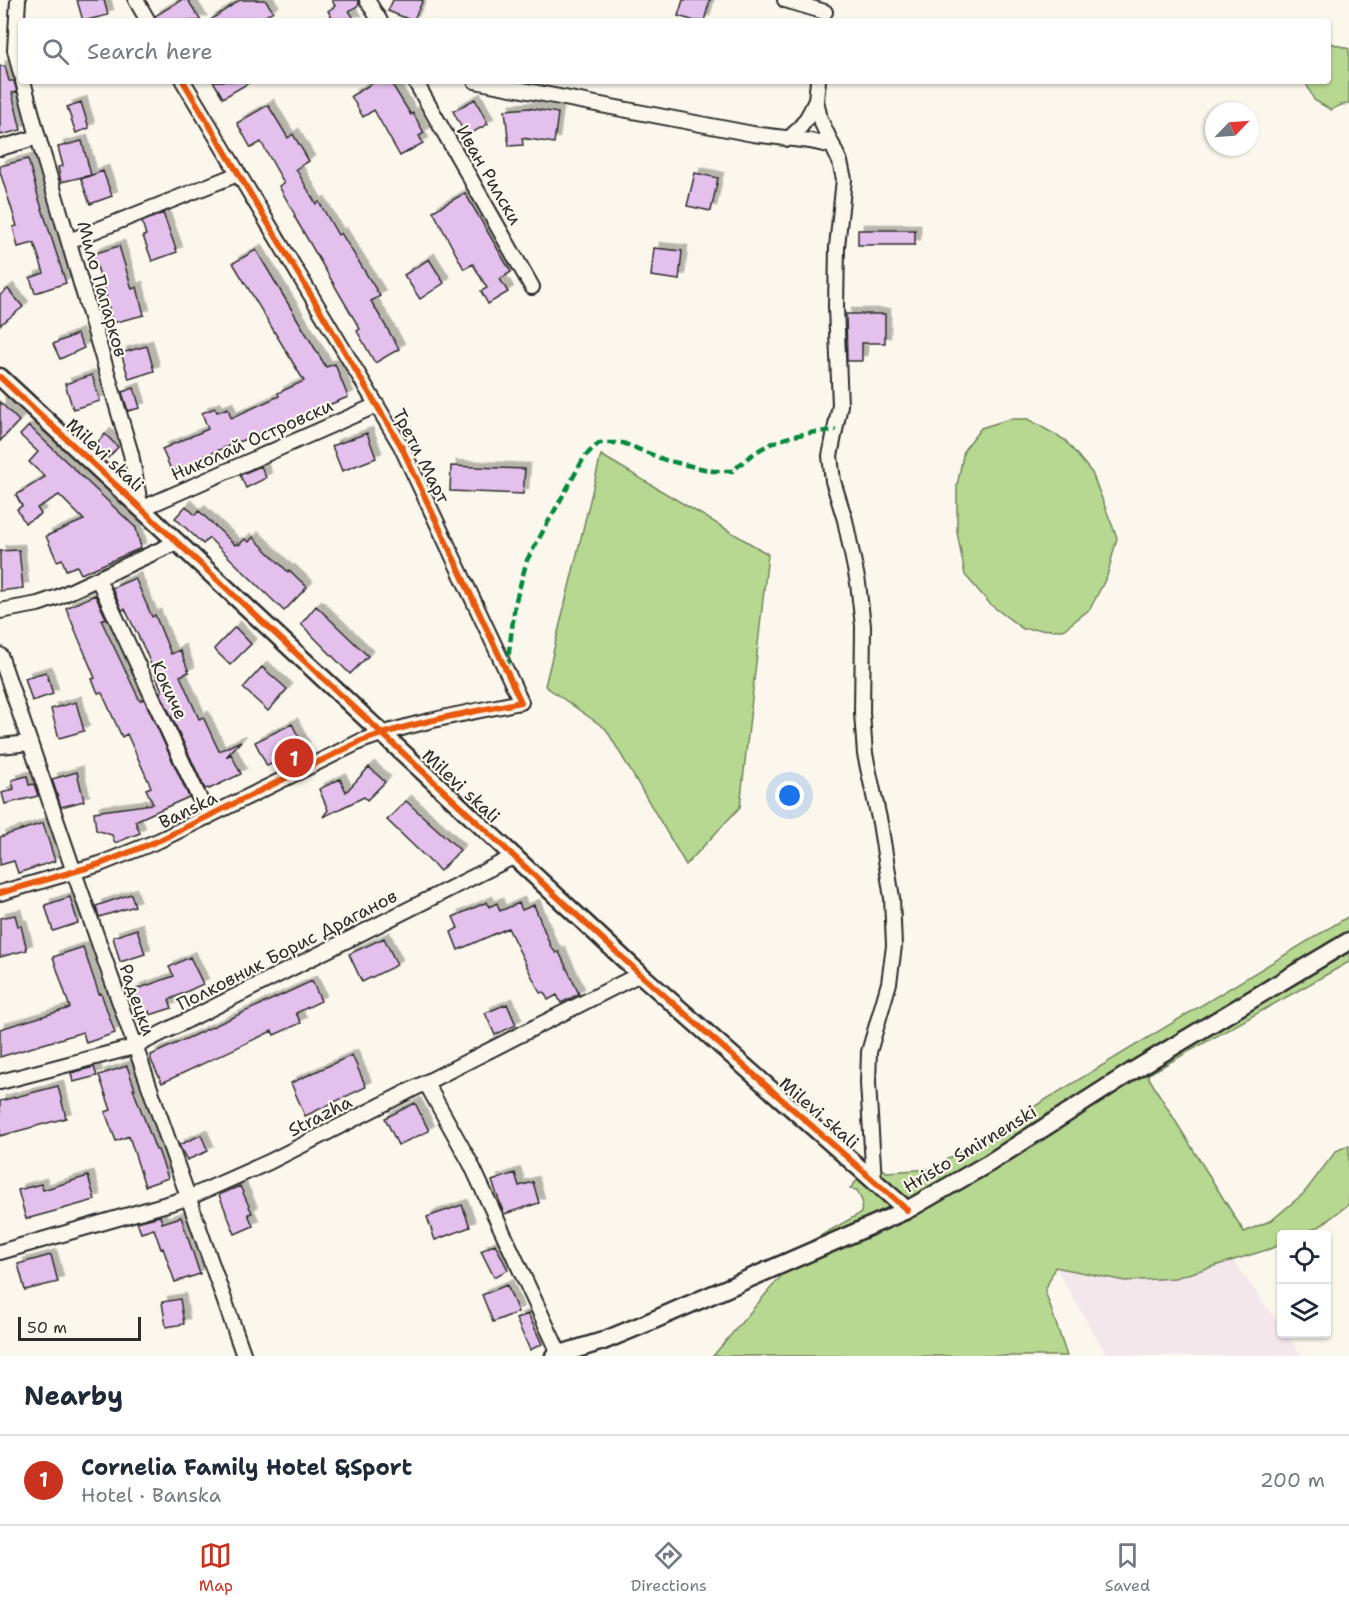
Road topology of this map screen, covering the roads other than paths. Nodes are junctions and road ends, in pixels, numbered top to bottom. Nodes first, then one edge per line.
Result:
1 (18, 0) edge
2 (136, 0) edge
3 (367, 0) edge
4 (785, 0) edge
5 (825, 11) edge
6 (146, 18) edge
7 (378, 18) edge
8 (15, 50) junction
9 (0, 52) edge
10 (18, 62) edge
11 (24, 84) edge
12 (185, 84) edge
13 (417, 84) edge
14 (491, 84) edge
15 (818, 84) edge
16 (816, 100) junction
17 (38, 137) junction
18 (788, 139) junction
19 (833, 146) junction
20 (0, 148) edge
21 (238, 174) junction
22 (69, 240) junction
23 (532, 287) dead end
24 (0, 377) edge
25 (377, 405) junction
26 (141, 509) junction
27 (177, 542) junction
28 (98, 579) junction
29 (0, 611) edge
30 (0, 655) edge
31 (382, 734) junction
32 (30, 743) junction
33 (0, 746) edge
34 (208, 817) junction
35 (515, 856) junction
36 (74, 872) junction
37 (0, 893) edge
38 (1349, 941) edge
39 (640, 974) junction
40 (134, 1047) junction
41 (0, 1082) edge
42 (426, 1083) junction
43 (874, 1182) junction
44 (188, 1198) junction
45 (907, 1210) junction
46 (0, 1252) edge
47 (557, 1355) edge
48 (244, 1356) edge

1 - 8 street
2 - 6 street
3 - 7 street
4 - 5 street
8 - 9 street
8 - 10 street
11 - 17 street, Мило Папарков
12 - 21 street, Трети Март
13 - 23 street, Иван Рилски
14 - 18 street
15 - 16 street
16 - 18 street
16 - 19 street
17 - 20 street
17 - 22 street, Мило Папарков
18 - 19 street
19 - 43 street
21 - 22 street
21 - 25 street, Трети Март
22 - 26 street, Мило Папарков
24 - 26 street, Milevi skali
25 - 26 street, Николай Островски
25 - 31 street, Трети Март
26 - 27 street, Milevi skali
27 - 28 street
27 - 31 street, Milevi skali
28 - 29 street
28 - 34 street, Кокиче
30 - 32 street, Радецки
31 - 34 street, Banska
31 - 35 street, Milevi skali
32 - 33 street
32 - 36 street, Радецки
34 - 36 street, Banska
35 - 39 street, Milevi skali
35 - 40 street, Полковник Борис Драганов
36 - 37 street, Banska
36 - 40 street, Радецки
38 - 45 street, Hristo Smirnenski
39 - 42 street, Strazha
39 - 43 street, Milevi skali
40 - 41 street, Полковник Борис Драганов
40 - 44 street, Радецки
42 - 44 street, Strazha
42 - 47 street
43 - 45 street, Milevi skali
44 - 46 street, Strazha
44 - 48 street, Радецки
45 - 47 street, Hristo Smirnenski

